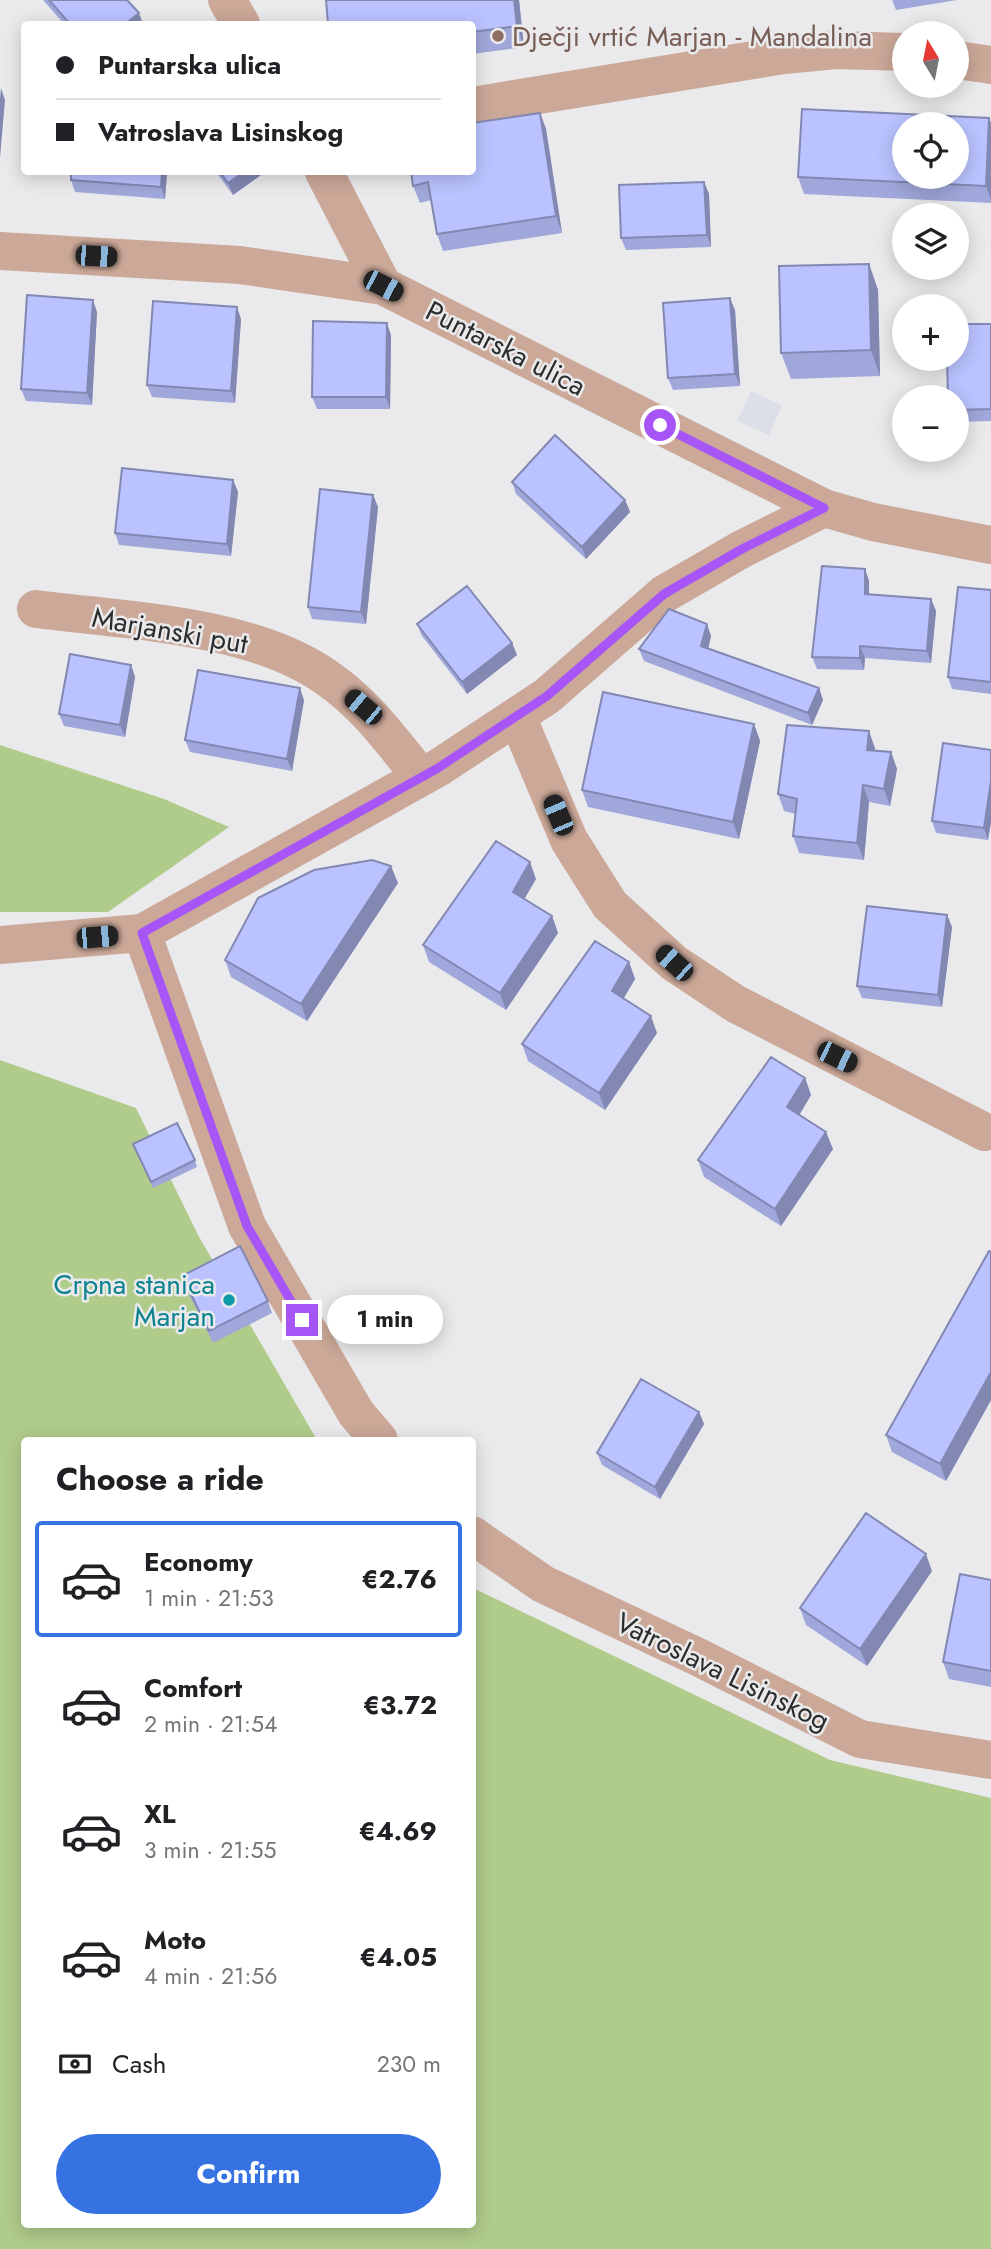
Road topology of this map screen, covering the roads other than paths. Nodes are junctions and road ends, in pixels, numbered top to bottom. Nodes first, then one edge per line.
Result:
1 (227, 0) edge
2 (239, 21) edge
3 (892, 52) edge
4 (970, 62) edge
5 (991, 65) edge
6 (476, 105) edge
7 (326, 175) edge
8 (0, 251) edge
9 (383, 286) junction
10 (824, 508) junction
11 (991, 545) edge
12 (36, 609) dead end
13 (517, 716) junction
14 (421, 777) junction
15 (142, 933) junction
16 (0, 946) edge
17 (985, 1132) dead end
18 (376, 1437) edge
19 (476, 1538) edge
20 (991, 1760) edge

1 - 2 street
3 - 6 street
4 - 5 street
7 - 9 street
8 - 9 street, Puntarska ulica
9 - 10 street, Puntarska ulica
10 - 11 street
10 - 13 street
12 - 14 street, Marjanski put
13 - 14 street
13 - 17 street
14 - 15 street
15 - 16 street
15 - 18 street
19 - 20 street, Vatroslava Lisinskog

